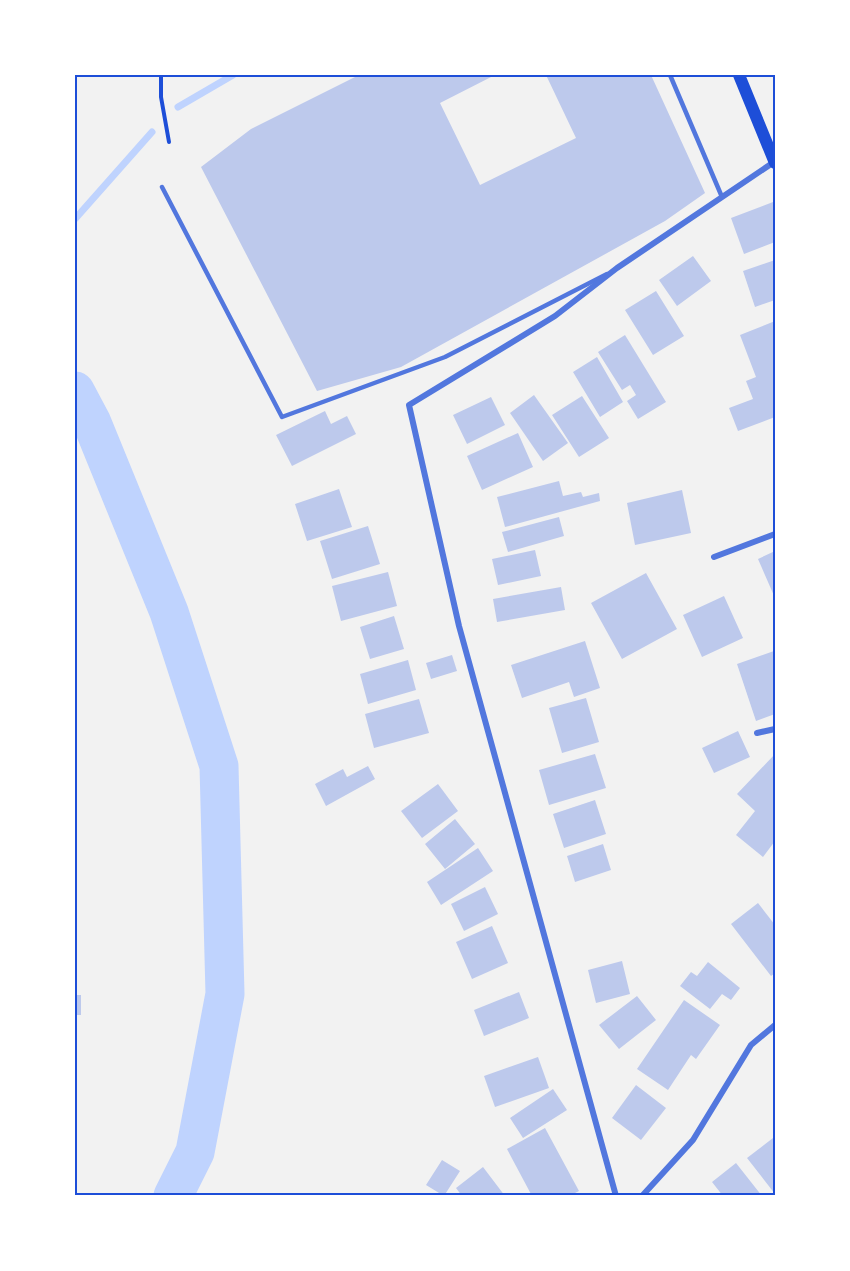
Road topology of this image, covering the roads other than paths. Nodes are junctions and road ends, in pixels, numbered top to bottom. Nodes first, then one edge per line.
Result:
1 (670, 75) edge
2 (739, 75) edge
3 (775, 162) edge
4 (162, 187) dead end
5 (722, 197) junction
6 (617, 268) junction
7 (775, 534) edge
8 (714, 557) dead end
9 (775, 729) edge
10 (757, 733) dead end
11 (775, 1025) edge
12 (616, 1196) edge
13 (642, 1196) edge

1 - 5 lane
2 - 3 main road
3 - 5 street
4 - 6 lane
5 - 6 street
6 - 12 street
7 - 8 street
9 - 10 street
11 - 13 street

